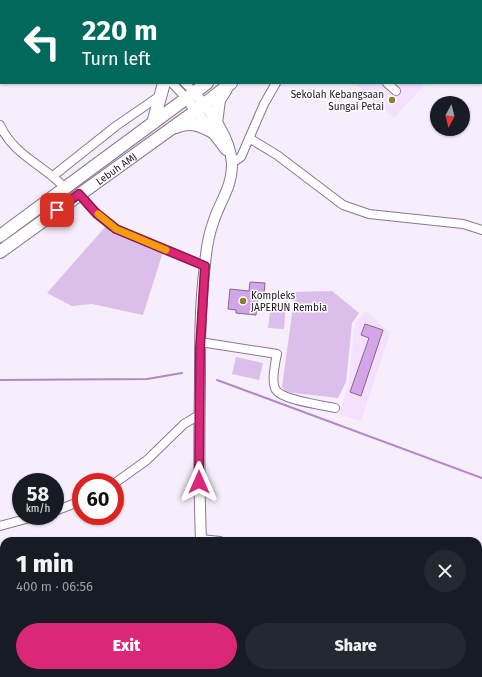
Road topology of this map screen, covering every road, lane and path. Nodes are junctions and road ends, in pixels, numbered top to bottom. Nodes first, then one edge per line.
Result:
1 (174, 84) edge
2 (204, 84) edge
3 (230, 84) edge
4 (230, 84) edge
5 (275, 84) edge
6 (388, 84) edge
7 (162, 89) edge
8 (191, 91) edge
9 (396, 91) dead end
10 (200, 107) junction
11 (153, 123) junction
12 (0, 125) edge
13 (215, 127) junction
14 (166, 132) junction
15 (249, 138) junction
16 (231, 159) junction
17 (53, 176) junction
18 (65, 188) junction
19 (79, 194) junction
20 (482, 230) edge
21 (0, 236) edge
22 (0, 252) edge
23 (205, 266) junction
24 (200, 342) junction
25 (335, 408) dead end
26 (199, 415) junction
27 (124, 477) edge
28 (12, 523) edge
29 (0, 526) edge
30 (201, 537) edge

1 - 8 street
2 - 8 highway, Lebuh AMJ
3 - 10 highway, Lebuh AMJ
4 - 13 highway
5 - 15 street
6 - 9 street
7 - 11 highway
7 - 17 street
8 - 10 main road
8 - 11 highway, Lebuh AMJ
10 - 13 main road
10 - 14 highway, Lebuh AMJ
11 - 18 highway, Lebuh AMJ
12 - 17 street
13 - 14 highway
13 - 16 main road
14 - 19 highway, Lebuh AMJ
15 - 16 street
15 - 20 street
16 - 23 main road
17 - 18 street
18 - 21 highway, Lebuh AMJ
19 - 22 highway, Lebuh AMJ
19 - 23 street
23 - 24 main road
24 - 25 street
24 - 26 main road
26 - 27 street
26 - 30 main road
28 - 29 street

